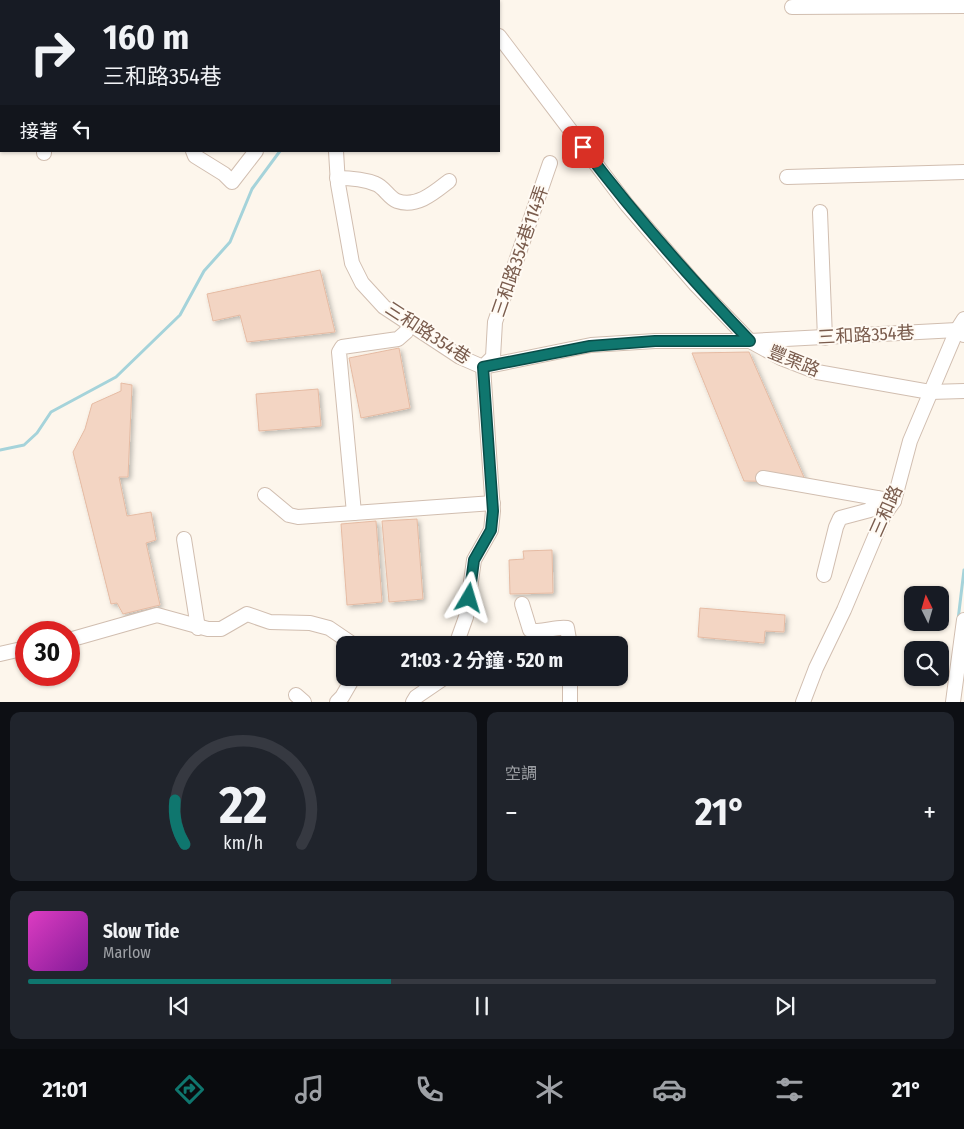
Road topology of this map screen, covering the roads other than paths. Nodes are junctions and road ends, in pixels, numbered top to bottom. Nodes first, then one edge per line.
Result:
1 (906, 3) edge
2 (964, 6) edge
3 (792, 7) dead end
4 (500, 37) edge
5 (193, 152) edge
6 (255, 152) edge
7 (336, 152) edge
8 (550, 163) dead end
9 (964, 172) edge
10 (337, 178) junction
11 (787, 178) dead end
12 (449, 181) dead end
13 (820, 212) dead end
14 (410, 324) junction
15 (962, 328) edge
16 (825, 338) junction
17 (750, 341) junction
18 (483, 367) junction
19 (964, 391) edge
20 (930, 392) junction
21 (763, 478) dead end
22 (265, 495) dead end
23 (877, 498) junction
24 (894, 501) junction
25 (493, 503) junction
26 (354, 513) junction
27 (184, 539) dead end
28 (824, 575) dead end
29 (522, 604) dead end
30 (964, 620) edge
31 (198, 628) junction
32 (341, 636) edge
33 (459, 636) edge
34 (568, 636) edge
35 (80, 637) edge
36 (15, 651) edge
37 (0, 654) edge
38 (348, 686) edge
39 (431, 686) edge
40 (570, 686) edge
41 (337, 702) edge
42 (413, 702) edge
43 (570, 702) edge
44 (803, 702) edge
45 (953, 702) edge

1 - 2 street
1 - 3 street
4 - 17 street, 豐栗路
5 - 6 street
7 - 10 street, 三和路354巷
8 - 18 street, 三和路354巷114弄
9 - 11 street
10 - 12 street
10 - 14 street, 三和路354巷
13 - 16 street
14 - 18 street, 三和路354巷
14 - 26 street
15 - 16 street, 三和路354巷
15 - 20 street, 三和路
16 - 17 street, 三和路354巷
17 - 18 street, 三和路354巷
17 - 20 street, 豐栗路
18 - 25 street
19 - 20 street, 豐栗路
20 - 24 street, 三和路
21 - 23 street
22 - 26 street
23 - 24 street
23 - 28 street
24 - 44 street, 三和路
25 - 26 street
25 - 33 street
27 - 31 street
29 - 34 street
30 - 45 street
31 - 32 street
31 - 35 street
36 - 37 street
38 - 41 street
39 - 42 street
40 - 43 street

